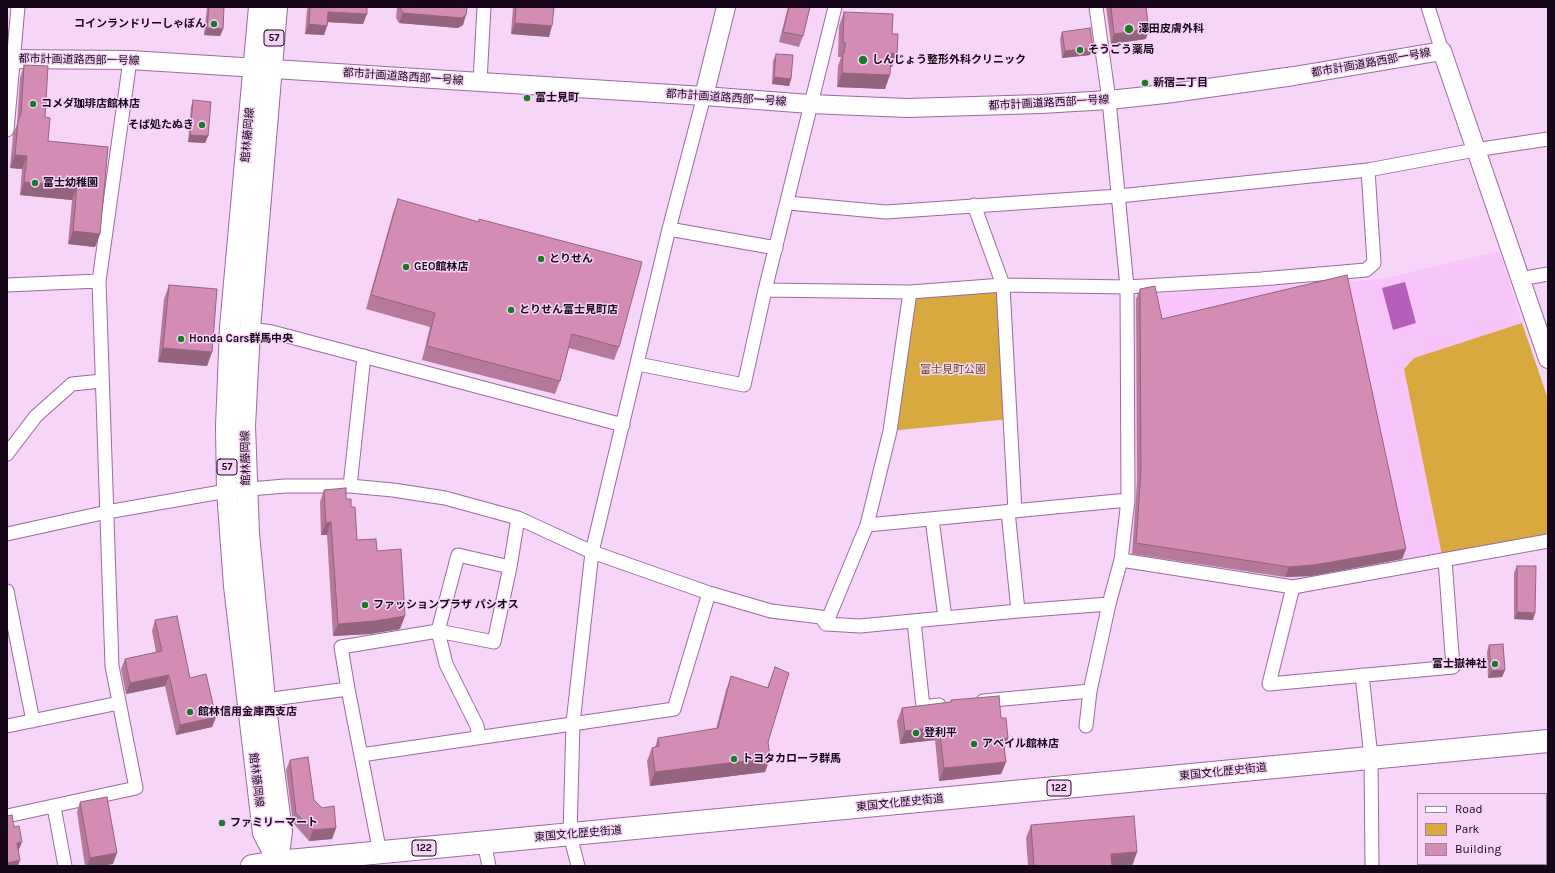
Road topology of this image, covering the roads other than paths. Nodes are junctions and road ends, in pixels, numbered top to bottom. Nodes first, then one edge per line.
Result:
1 (18, 7) edge
2 (259, 7) edge
3 (277, 7) edge
4 (484, 7) edge
5 (726, 7) edge
6 (835, 7) edge
7 (1096, 7) edge
8 (1428, 7) edge
9 (1442, 51) junction
10 (10, 58) edge
11 (130, 60) junction
12 (263, 68) junction
13 (480, 82) junction
14 (704, 96) junction
15 (1109, 100) junction
16 (810, 104) junction
17 (7, 130) edge
18 (1548, 139) edge
19 (1475, 150) junction
20 (1368, 170) junction
21 (1119, 196) junction
22 (788, 203) junction
23 (974, 205) junction
24 (669, 229) junction
25 (776, 248) junction
26 (1548, 274) edge
27 (1520, 279) junction
28 (99, 281) junction
29 (7, 285) edge
30 (1003, 285) junction
31 (1128, 287) junction
32 (765, 290) junction
33 (910, 292) junction
34 (250, 328) junction
35 (364, 356) junction
36 (1548, 359) edge
37 (638, 364) junction
38 (102, 381) junction
39 (623, 425) junction
40 (7, 454) edge
41 (350, 486) junction
42 (247, 489) junction
43 (227, 492) junction
44 (1128, 500) junction
45 (1011, 511) junction
46 (108, 512) junction
47 (518, 518) junction
48 (932, 519) junction
49 (867, 525) junction
50 (7, 534) edge
51 (1548, 541) edge
52 (592, 552) junction
53 (1121, 560) junction
54 (1445, 560) junction
55 (510, 567) junction
56 (1293, 587) junction
57 (7, 591) edge
58 (709, 593) junction
59 (1110, 604) junction
60 (1018, 611) junction
61 (944, 618) junction
62 (914, 621) junction
63 (826, 624) junction
64 (11, 630) edge
65 (438, 631) junction
66 (1362, 675) junction
67 (348, 689) junction
68 (1090, 691) junction
69 (265, 700) junction
70 (969, 702) edge
71 (119, 703) junction
72 (953, 704) edge
73 (33, 720) junction
74 (573, 723) junction
75 (7, 726) edge
76 (1086, 726) dead end
77 (479, 737) junction
78 (1548, 741) edge
79 (361, 755) junction
80 (1371, 757) junction
81 (54, 807) junction
82 (7, 816) edge
83 (570, 835) junction
84 (484, 843) junction
85 (380, 853) junction
86 (278, 864) edge
87 (65, 866) edge
88 (252, 866) edge
89 (489, 866) edge
90 (578, 866) edge
91 (1372, 866) edge

1 - 10 street
2 - 12 main road, 館林藤岡線 / 57
3 - 12 main road, 館林藤岡線 / 57
4 - 13 street
5 - 14 street
6 - 16 street
7 - 15 street
8 - 9 street
9 - 15 street, 都市計画道路西部一号線
9 - 19 street
10 - 11 street, 都市計画道路西部一号線
10 - 17 street
11 - 12 street, 都市計画道路西部一号線
11 - 28 street
12 - 13 street, 都市計画道路西部一号線
12 - 34 main road, 館林藤岡線 / 57
12 - 43 main road, 館林藤岡線 / 57
13 - 14 street, 都市計画道路西部一号線
14 - 16 street, 都市計画道路西部一号線
14 - 24 street
15 - 16 street, 都市計画道路西部一号線
15 - 21 street
16 - 22 street
18 - 19 street
19 - 20 street
19 - 27 street
20 - 21 street
20 - 31 street
21 - 23 street
21 - 31 street
22 - 23 street
22 - 25 street
23 - 30 street
24 - 25 street
24 - 37 street
25 - 32 street
26 - 27 street
27 - 36 street
28 - 29 street
28 - 38 street
30 - 31 street
30 - 33 street
30 - 45 street
31 - 44 street
32 - 33 street
32 - 37 street
33 - 49 street
34 - 35 street
34 - 42 main road, 館林藤岡線 / 57
35 - 39 street
35 - 41 street
37 - 39 street
38 - 40 street
38 - 46 street
39 - 52 street
41 - 42 street
41 - 47 street
42 - 43 street
42 - 69 main road, 館林藤岡線 / 57
43 - 46 street
43 - 86 main road, 館林藤岡線 / 57
44 - 45 street
44 - 53 street
45 - 48 street
45 - 60 street
46 - 50 street
46 - 71 street
47 - 52 street
47 - 55 street
48 - 49 street
48 - 61 street
49 - 63 street
51 - 54 street
52 - 58 street
52 - 74 street
53 - 56 street
53 - 59 street
54 - 56 street
54 - 66 street
55 - 65 street
55 - 65 street
56 - 66 street
57 - 64 street
58 - 63 street
58 - 74 street
59 - 60 street
59 - 68 street
60 - 61 street
61 - 62 street
62 - 63 street
62 - 72 street
64 - 73 street
65 - 67 street
65 - 77 street
66 - 80 street
67 - 69 street
67 - 79 street
68 - 70 street
68 - 76 street
69 - 86 main road, 館林藤岡線 / 57
71 - 73 street
71 - 81 street
73 - 75 street
74 - 77 street
74 - 83 street
77 - 79 street
78 - 80 highway, 東国文化歴史街道 / 122
79 - 85 street
80 - 83 highway, 東国文化歴史街道 / 122
80 - 91 street
81 - 82 street
81 - 87 street
83 - 84 highway, 東国文化歴史街道 / 122
83 - 90 street
84 - 85 highway, 東国文化歴史街道 / 122
84 - 89 street
85 - 86 highway, 東国文化歴史街道 / 122
86 - 88 highway, 東国文化歴史街道 / 122

